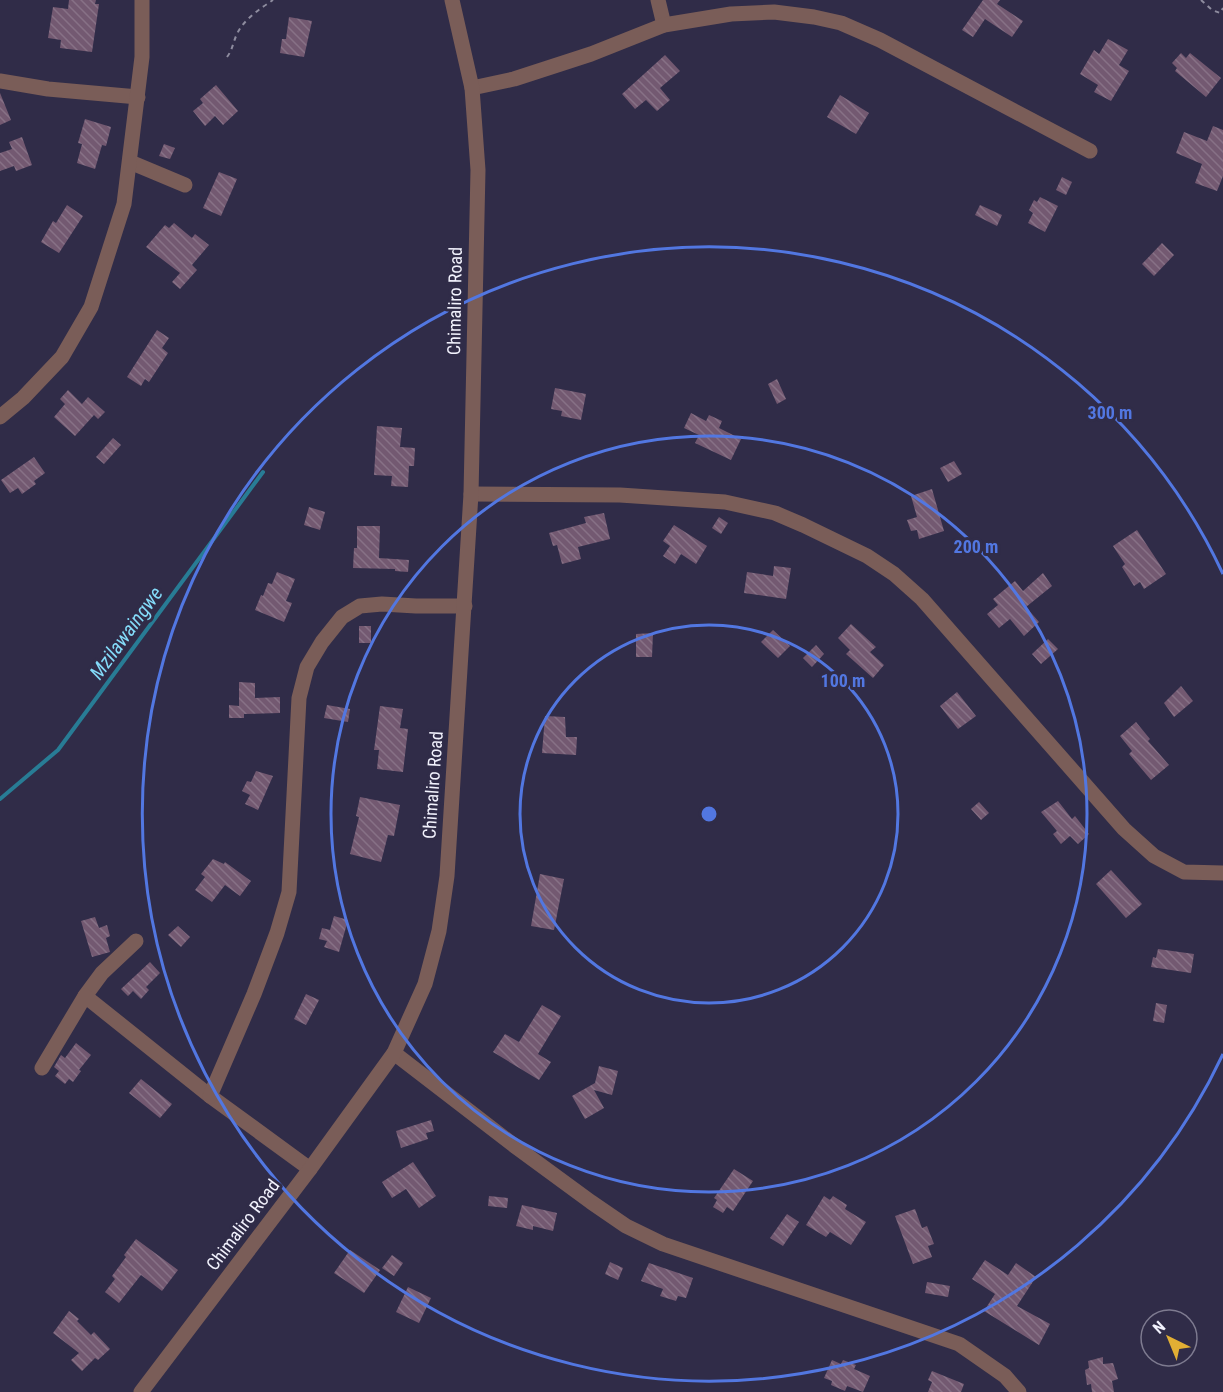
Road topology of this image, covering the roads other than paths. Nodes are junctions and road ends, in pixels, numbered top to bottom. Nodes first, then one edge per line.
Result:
1 (142, 0) edge
2 (452, 0) edge
3 (658, 0) edge
4 (664, 25) junction
5 (0, 81) edge
6 (472, 88) junction
7 (138, 97) junction
8 (1090, 151) dead end
9 (130, 162) junction
10 (185, 186) dead end
11 (0, 417) edge
12 (471, 494) junction
13 (465, 606) junction
14 (1223, 873) edge
15 (136, 941) dead end
16 (85, 996) junction
17 (394, 1053) junction
18 (42, 1068) dead end
19 (210, 1096) junction
20 (310, 1169) junction
21 (141, 1392) edge
22 (1019, 1392) edge

1 - 7 street
2 - 6 street, Chimaliro Road
3 - 4 street
4 - 6 street
4 - 8 street
5 - 7 street
6 - 12 street, Chimaliro Road
7 - 9 street
9 - 10 street
9 - 11 street
12 - 13 street, Chimaliro Road
12 - 14 street
13 - 17 street, Chimaliro Road
13 - 19 street
15 - 16 street
16 - 18 street
16 - 19 street
17 - 20 street, Chimaliro Road
17 - 22 street
19 - 20 street
20 - 21 street, Chimaliro Road

